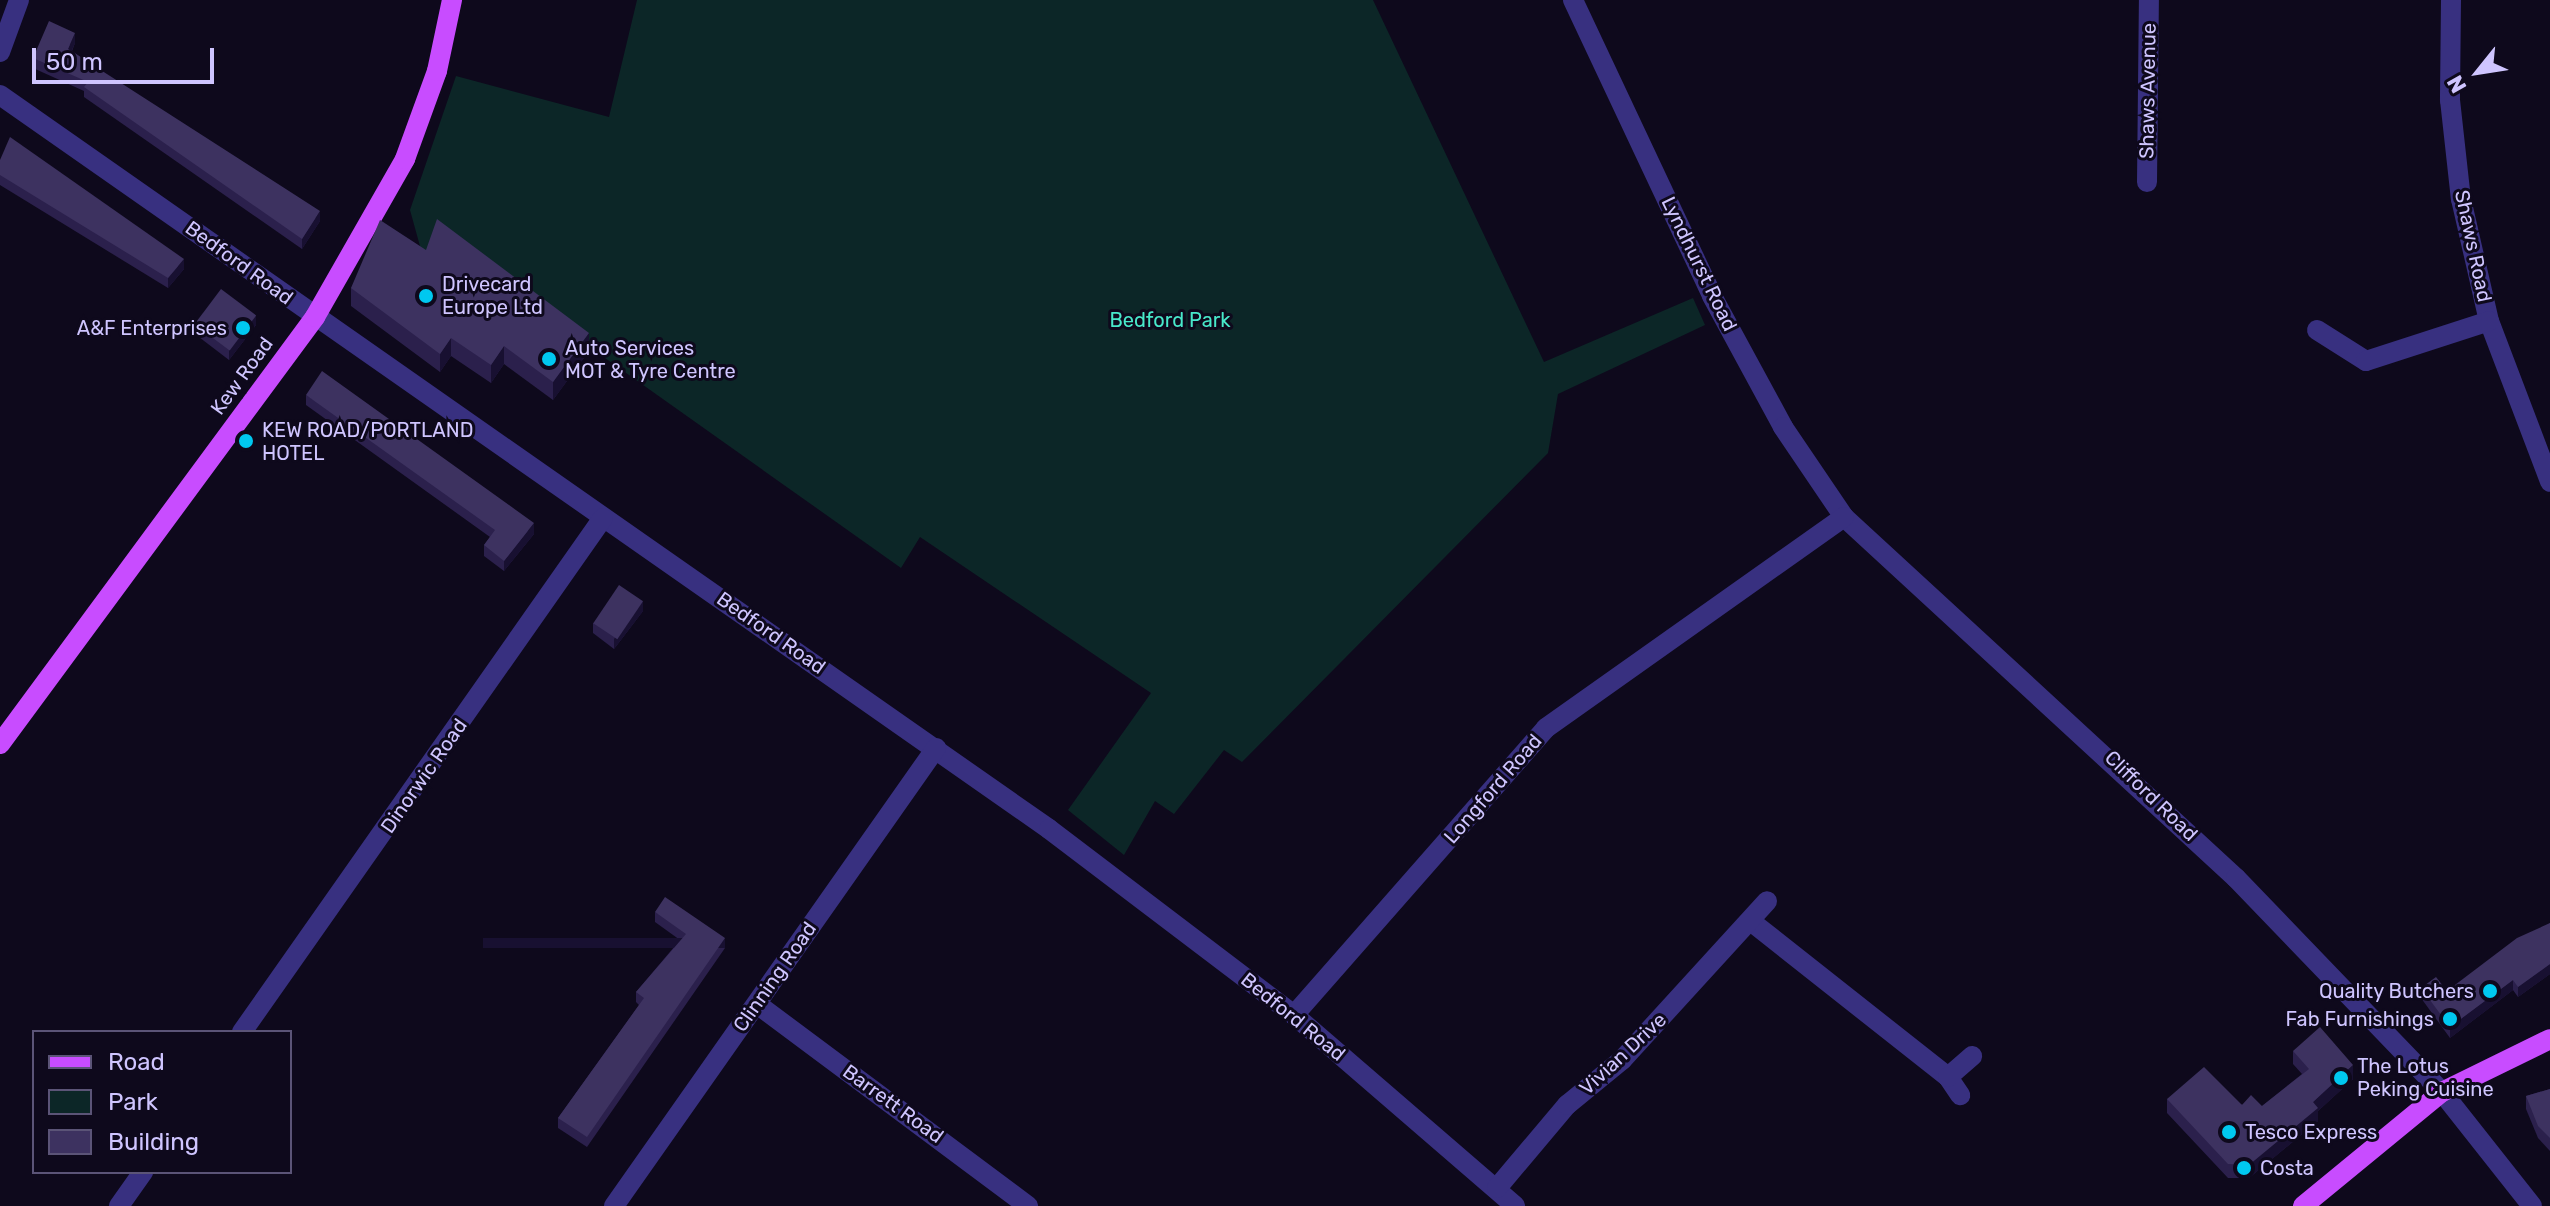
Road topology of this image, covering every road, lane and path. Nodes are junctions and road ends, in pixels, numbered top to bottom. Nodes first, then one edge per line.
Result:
1 (19, 0) edge
2 (452, 0) edge
3 (1573, 0) edge
4 (2149, 0) edge
5 (2451, 0) edge
6 (0, 52) edge
7 (0, 95) edge
8 (2147, 182) dead end
9 (315, 317) junction
10 (2489, 321) junction
11 (2317, 330) dead end
12 (2550, 482) edge
13 (1844, 517) junction
14 (603, 518) junction
15 (0, 744) edge
16 (936, 748) junction
17 (1767, 901) dead end
18 (1753, 923) junction
19 (757, 1004) junction
20 (1294, 1015) junction
21 (243, 1030) edge
22 (2550, 1039) edge
23 (1972, 1056) dead end
24 (1948, 1077) junction
25 (2442, 1092) junction
26 (1960, 1095) dead end
27 (142, 1174) edge
28 (1497, 1188) junction
29 (119, 1206) edge
30 (614, 1206) edge
31 (1028, 1206) edge
32 (1515, 1206) edge
33 (2303, 1206) edge
34 (2532, 1206) edge

1 - 6 street
2 - 9 main road, Kew Road
3 - 13 street, Lyndhurst Road
4 - 8 street, Shaws Avenue
5 - 10 street, Shaws Road
7 - 9 street, Bedford Road
9 - 14 street, Bedford Road
9 - 15 main road, Kew Road
10 - 11 street
10 - 12 street, Shaws Road
13 - 20 street, Longford Road
13 - 25 street, Clifford Road
14 - 16 street, Bedford Road
14 - 21 street, Dinorwic Road
16 - 19 street, Clinning Road
16 - 20 street, Bedford Road
17 - 18 street, Vivian Drive
18 - 24 street
18 - 28 street, Vivian Drive
19 - 30 street, Clinning Road
19 - 31 street, Barrett Road
20 - 28 street, Bedford Road
22 - 25 main road
23 - 24 street
24 - 26 street
25 - 33 main road
25 - 34 street, Clifford Road
27 - 29 street
28 - 32 street, Bedford Road

